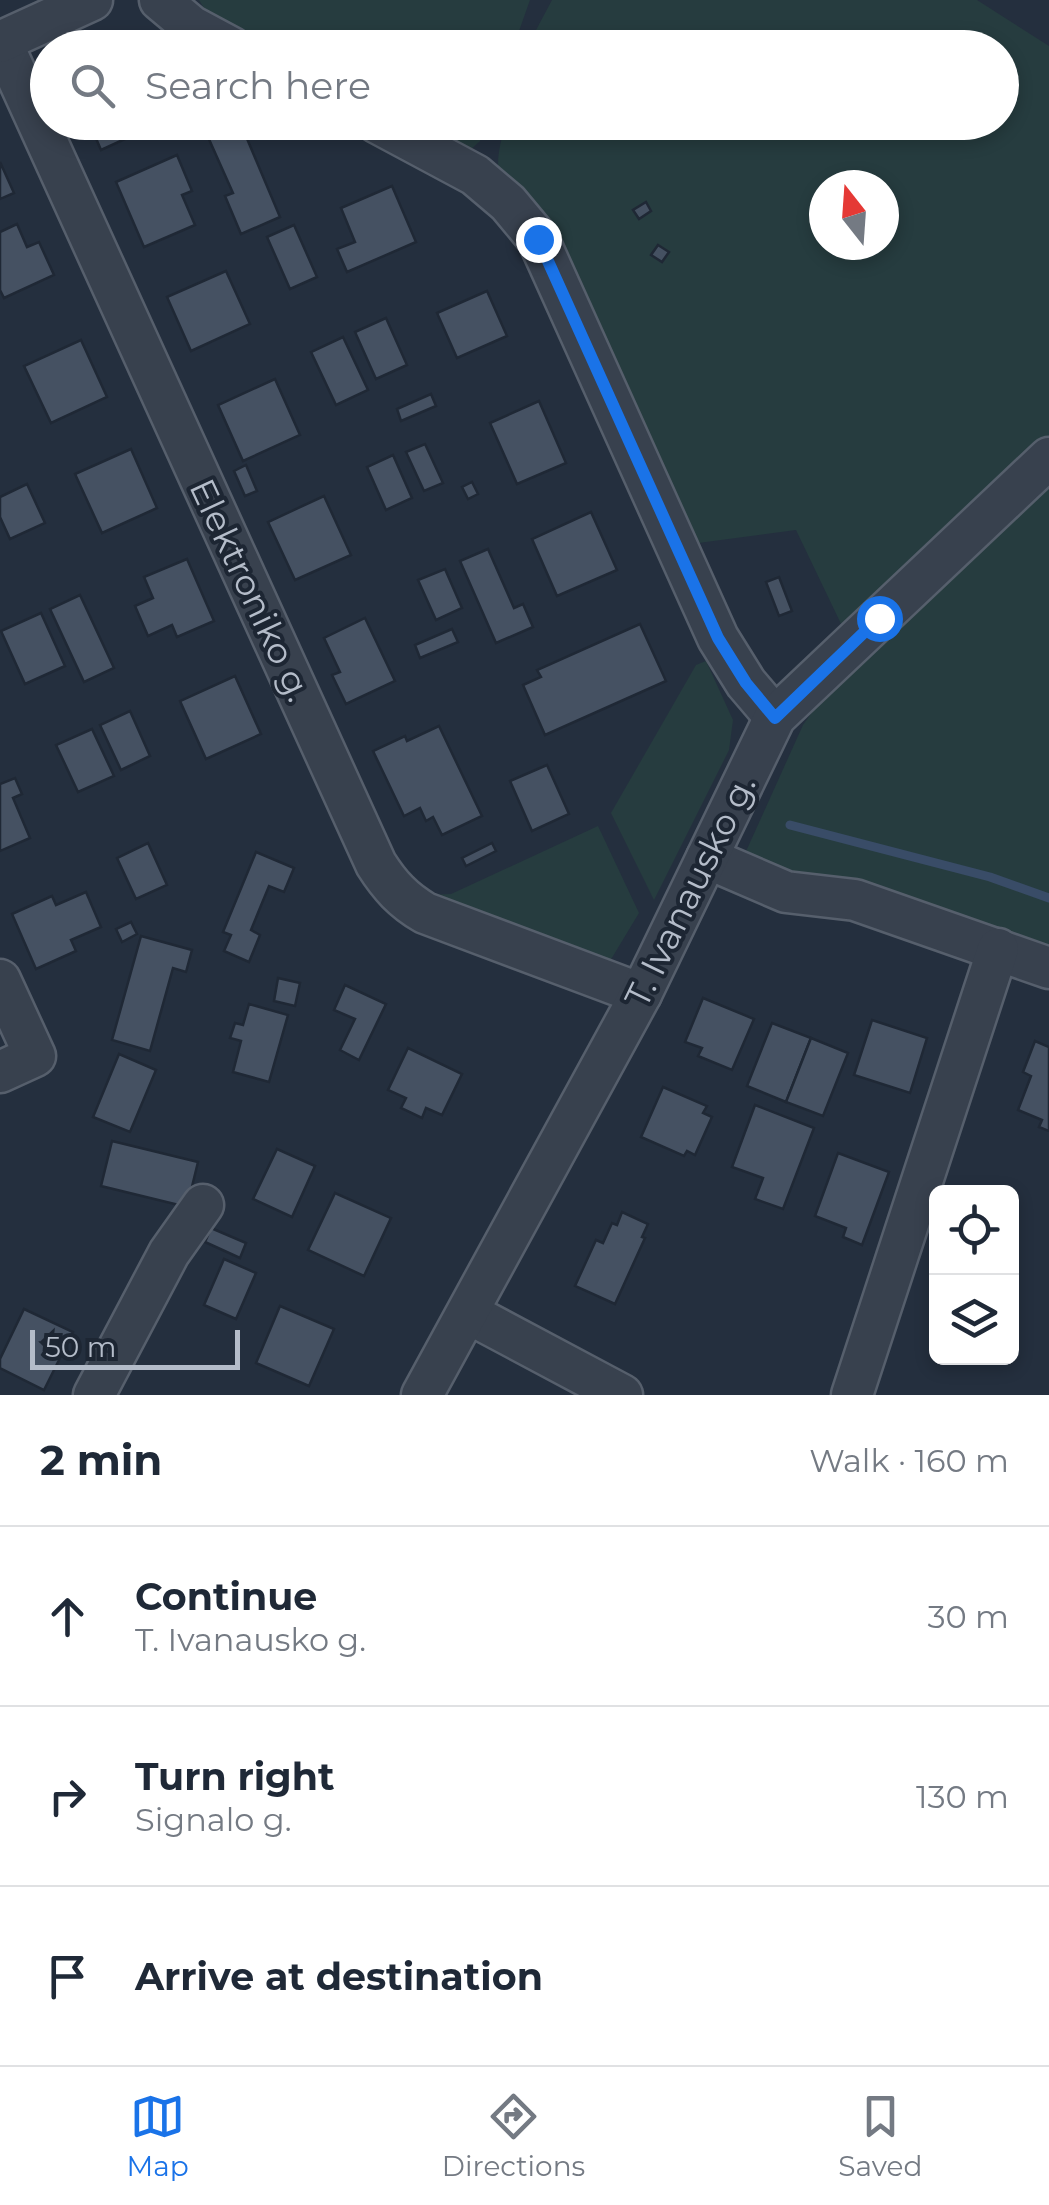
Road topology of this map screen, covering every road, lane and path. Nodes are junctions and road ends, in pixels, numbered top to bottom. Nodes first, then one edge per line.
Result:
1 (92, 0) edge
2 (160, 0) edge
3 (198, 30) edge
4 (0, 42) edge
5 (30, 108) edge
6 (45, 140) edge
7 (410, 140) edge
8 (1049, 458) edge
9 (775, 718) junction
10 (707, 858) junction
11 (998, 949) junction
12 (1049, 968) edge
13 (0, 980) edge
14 (641, 994) junction
15 (18, 1064) edge
16 (203, 1206) dead end
17 (468, 1313) junction
18 (94, 1395) edge
19 (422, 1395) edge
20 (622, 1395) edge
21 (852, 1395) edge

1 - 4 street
2 - 3 street
4 - 5 street, Elektroniko g.
6 - 14 street, Elektroniko g.
7 - 9 street
8 - 9 street, T. Ivanausko g.
9 - 10 street, T. Ivanausko g.
10 - 11 street
10 - 14 street, T. Ivanausko g.
11 - 12 street
11 - 21 street
13 - 15 street
14 - 17 street, T. Ivanausko g.
16 - 18 street
17 - 19 street, T. Ivanausko g.
17 - 20 street

